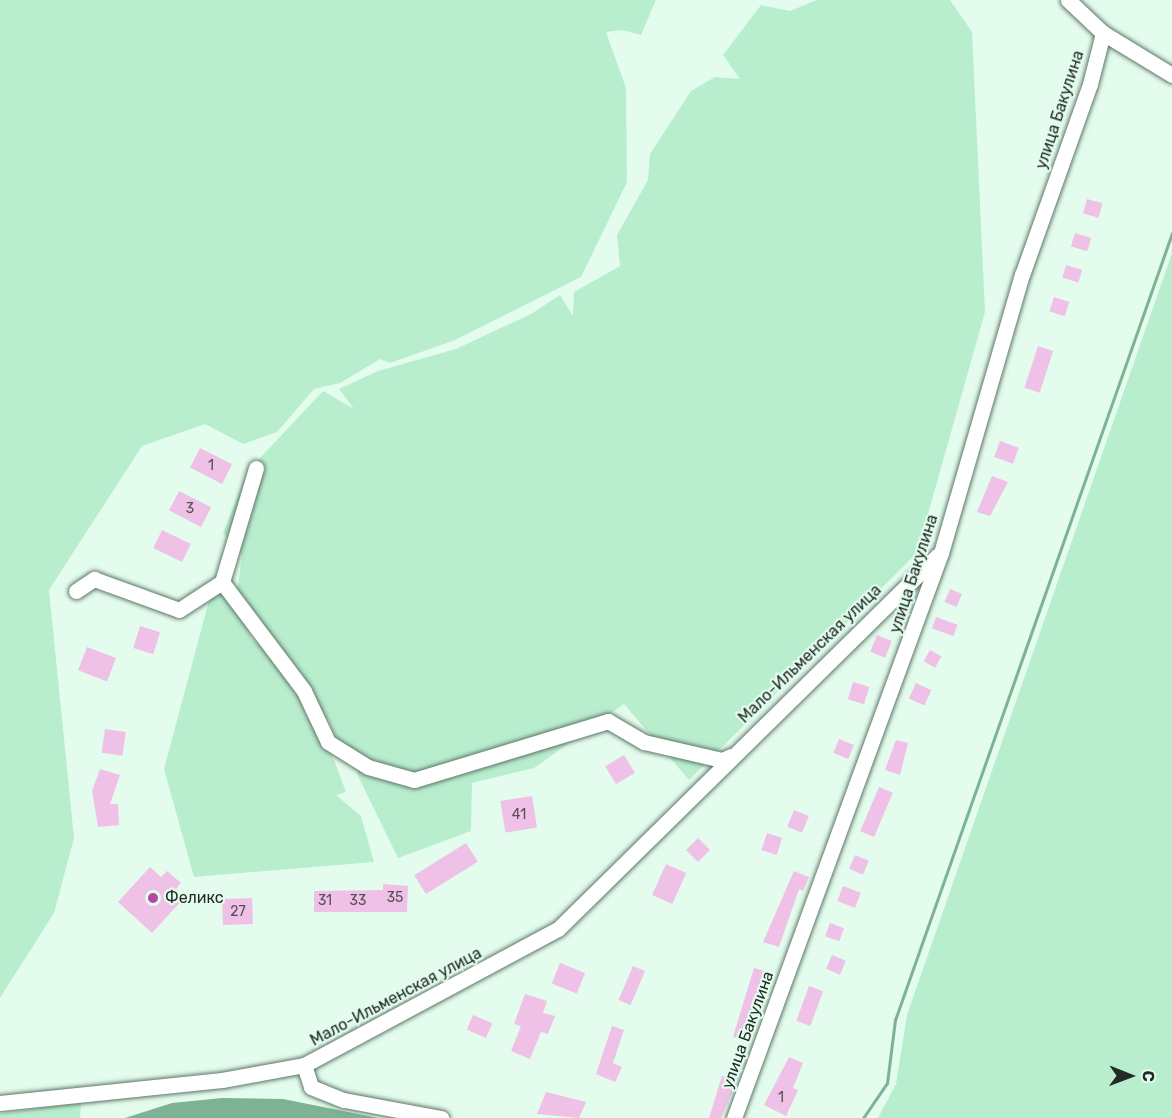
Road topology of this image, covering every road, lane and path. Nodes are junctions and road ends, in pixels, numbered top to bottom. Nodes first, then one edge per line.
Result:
1 (1068, 0) edge
2 (1103, 33) junction
3 (1172, 75) edge
4 (256, 468) dead end
5 (941, 553) junction
6 (222, 582) junction
7 (76, 591) dead end
8 (731, 756) junction
9 (304, 1065) junction
10 (0, 1103) edge
11 (441, 1118) edge
12 (735, 1118) edge

1 - 2 street
2 - 3 street
2 - 5 street, улица Бакулина
4 - 6 street
5 - 8 street, Мало-Ильменская улица
5 - 12 street, улица Бакулина
6 - 7 street
6 - 8 street
8 - 9 street, Мало-Ильменская улица
9 - 10 street, Мало-Ильменская улица
9 - 11 street

